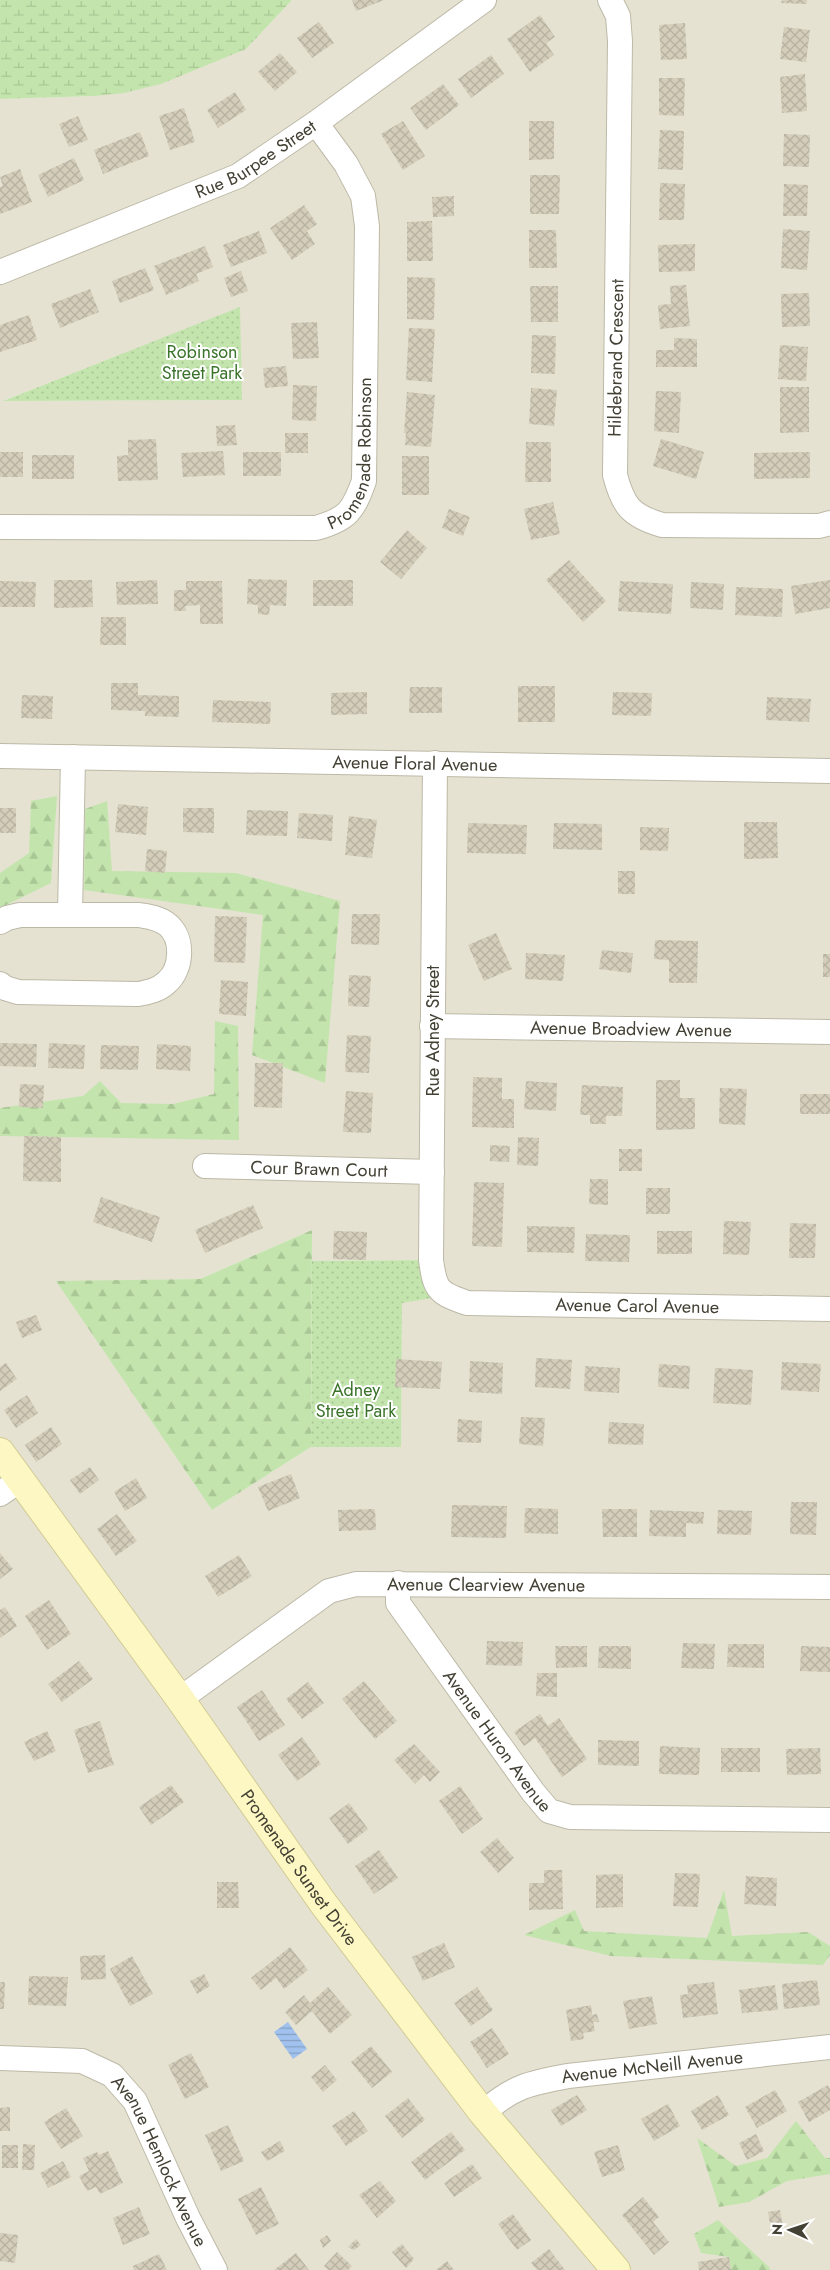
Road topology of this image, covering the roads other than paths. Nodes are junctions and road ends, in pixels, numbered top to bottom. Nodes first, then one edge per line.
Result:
1 (484, 0) edge
2 (610, 0) edge
3 (316, 123) junction
4 (0, 272) edge
5 (830, 523) edge
6 (0, 527) edge
7 (0, 756) edge
8 (73, 757) junction
9 (435, 763) junction
10 (830, 771) edge
11 (70, 915) junction
12 (0, 922) edge
13 (0, 984) edge
14 (432, 1026) junction
15 (830, 1032) edge
16 (204, 1166) dead end
17 (432, 1172) junction
18 (444, 1296) joint
19 (830, 1309) edge
20 (0, 1452) edge
21 (10, 1487) edge
22 (398, 1583) junction
23 (830, 1587) edge
24 (180, 1699) junction
25 (830, 1820) edge
26 (830, 2047) edge
27 (0, 2058) edge
28 (483, 2113) junction
29 (215, 2270) edge
30 (616, 2270) edge

1 - 3 street, Rue Burpee Street
2 - 5 street, Hildebrand Crescent
3 - 4 street, Rue Burpee Street
3 - 6 street, Promenade Robinson
7 - 8 street, Avenue Floral Avenue
8 - 9 street, Avenue Floral Avenue
8 - 11 street
9 - 10 street, Avenue Floral Avenue
9 - 14 street, Rue Adney Street
11 - 12 street
11 - 13 street
14 - 15 street, Avenue Broadview Avenue
14 - 17 street, Rue Adney Street
16 - 17 street, Cour Brawn Court
17 - 18 street, Rue Adney Street
18 - 19 street, Avenue Carol Avenue
20 - 21 street, Promenade Sunset Drive
21 - 24 street, Promenade Sunset Drive
22 - 23 street, Avenue Clearview Avenue
22 - 24 street, Avenue Clearview Avenue
22 - 25 street, Avenue Huron Avenue
24 - 28 street, Promenade Sunset Drive
26 - 28 street, Avenue McNeill Avenue
27 - 29 street, Avenue Hemlock Avenue
28 - 30 street, Promenade Sunset Drive

